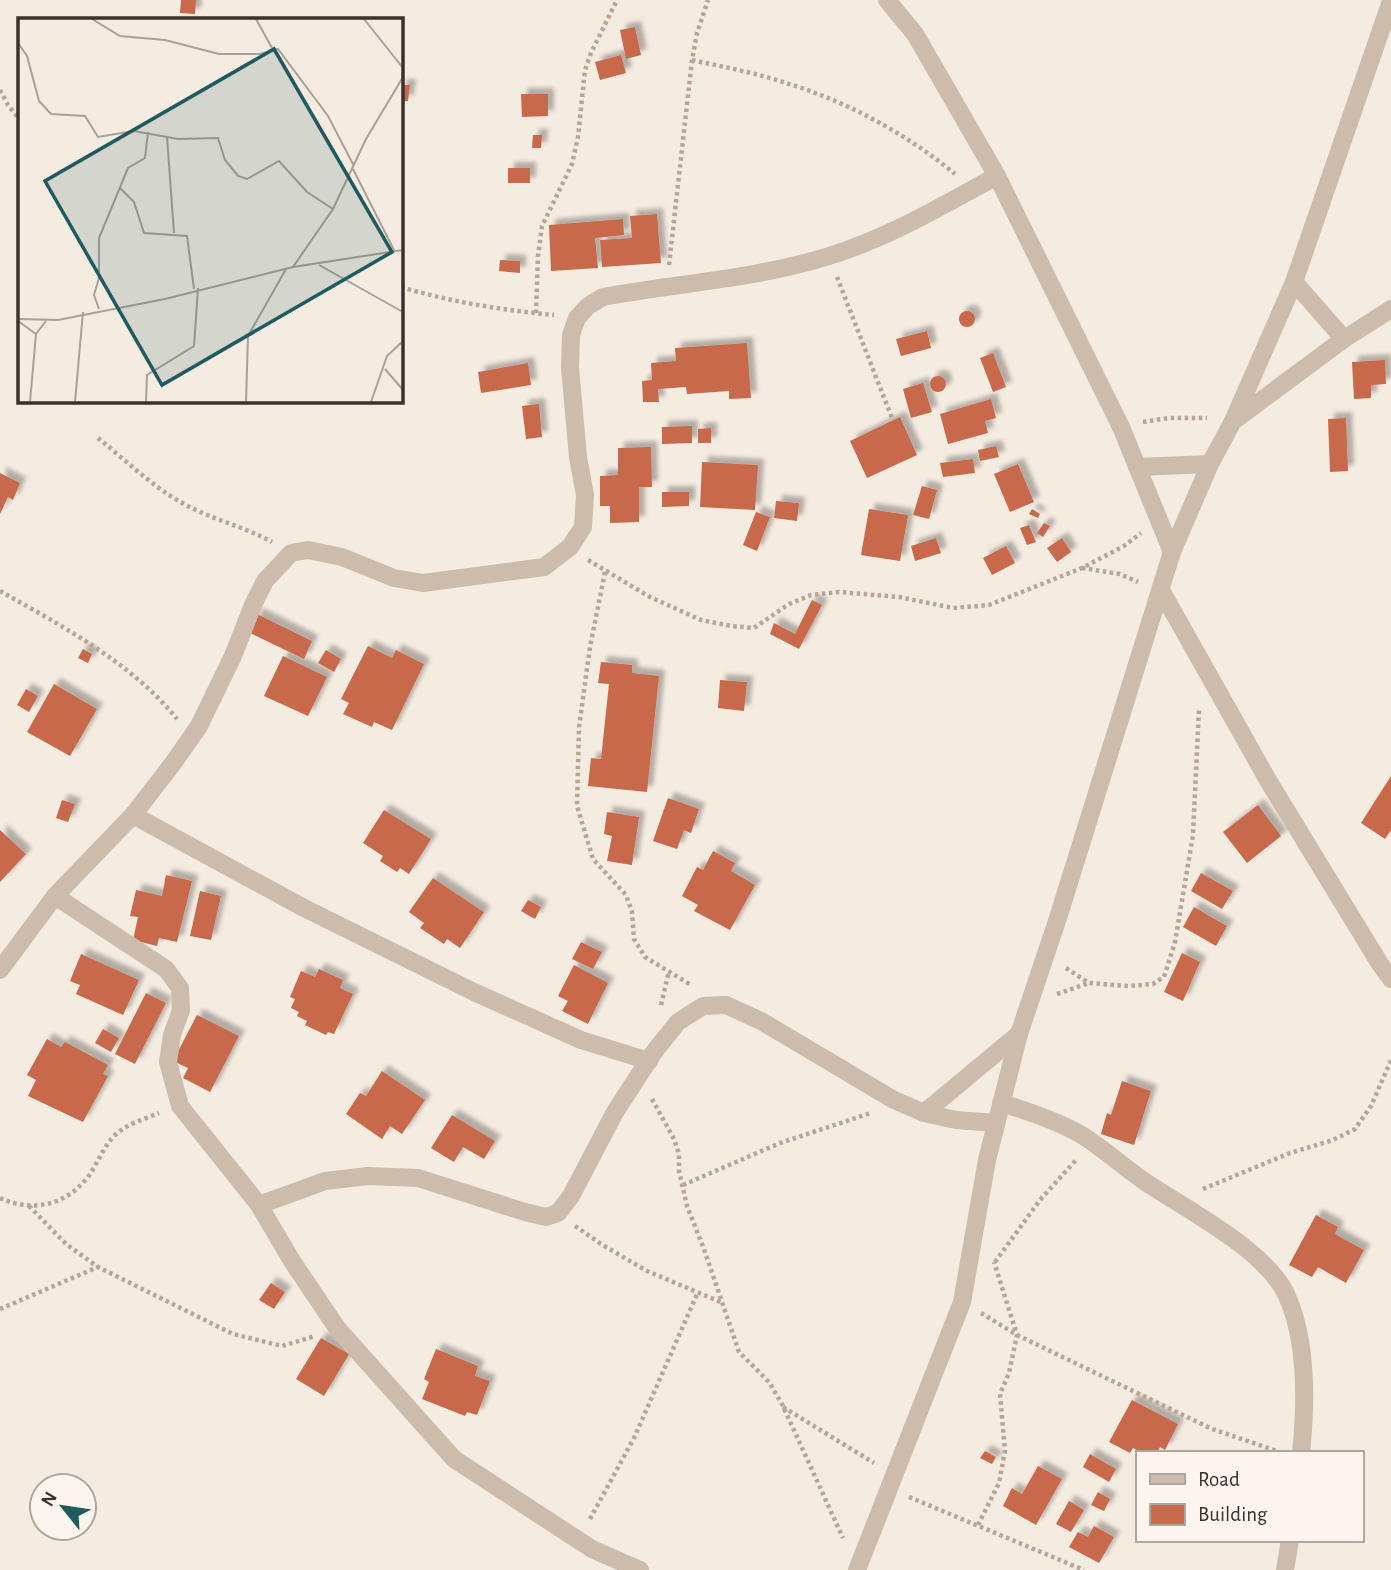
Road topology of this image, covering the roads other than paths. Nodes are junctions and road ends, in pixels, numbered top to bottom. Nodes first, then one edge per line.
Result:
1 (887, 0) edge
2 (1391, 2) edge
3 (997, 176) junction
4 (1294, 282) junction
5 (1391, 309) edge
6 (1344, 338) junction
7 (1233, 421) junction
8 (1210, 464) junction
9 (1138, 467) junction
10 (1172, 552) junction
11 (1162, 592) junction
12 (133, 815) junction
13 (55, 896) junction
14 (0, 970) edge
15 (1391, 979) edge
16 (1019, 1034) junction
17 (645, 1066) junction
18 (1001, 1103) junction
19 (924, 1113) junction
20 (996, 1123) junction
21 (259, 1205) junction
22 (1301, 1451) edge
23 (1290, 1542) edge
24 (640, 1570) edge
25 (857, 1570) edge
26 (1285, 1570) edge

1 - 3 street
2 - 4 street
3 - 9 street
3 - 12 street
4 - 6 street
4 - 7 street
5 - 6 street
6 - 7 street
7 - 8 street
8 - 9 street
8 - 10 street
9 - 10 street
10 - 11 street
11 - 15 street
11 - 16 street
12 - 13 street
12 - 17 street
13 - 14 street
13 - 21 street
16 - 18 street
16 - 19 street
17 - 19 street
17 - 21 street
18 - 20 street
18 - 22 street
19 - 20 street
20 - 25 street
21 - 24 street
23 - 26 street

